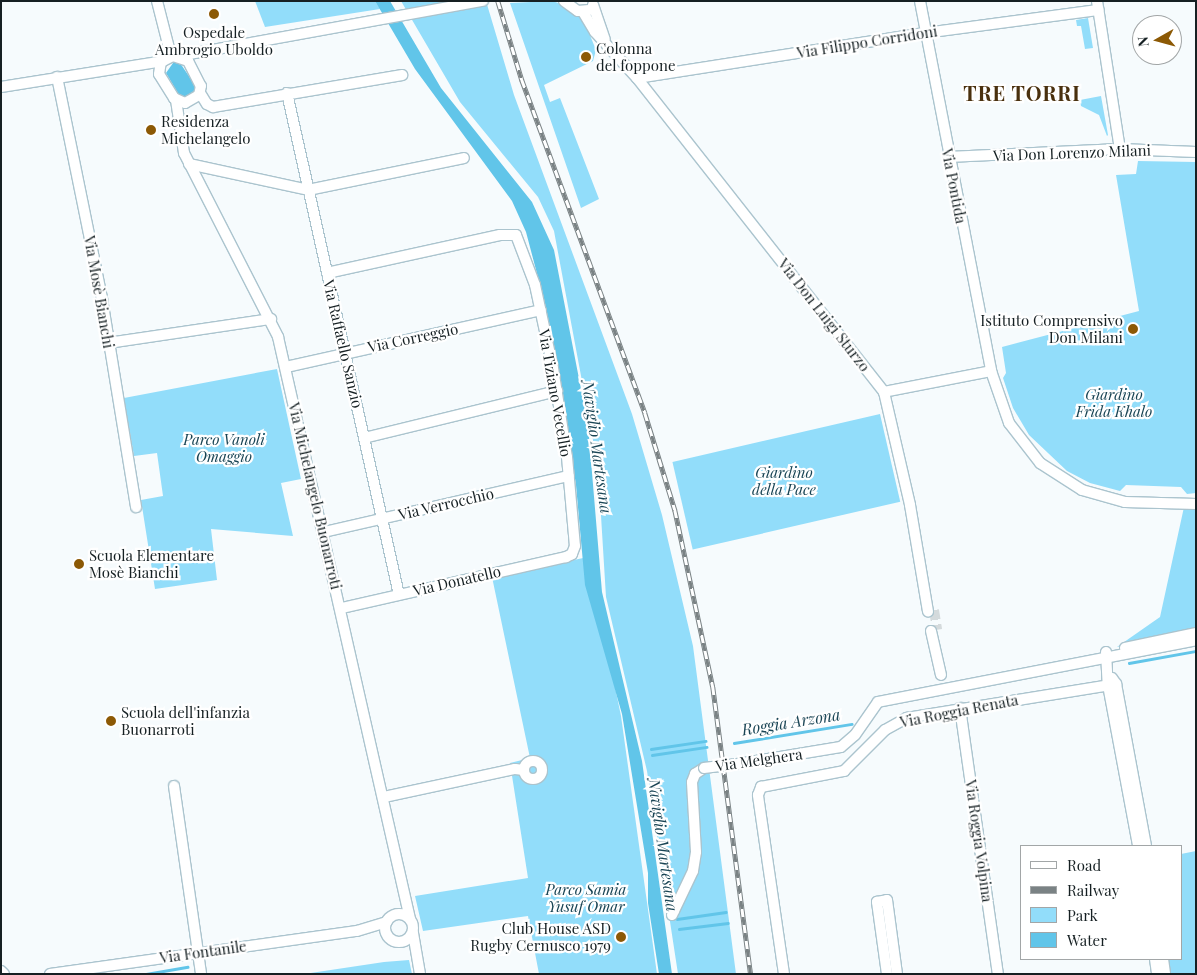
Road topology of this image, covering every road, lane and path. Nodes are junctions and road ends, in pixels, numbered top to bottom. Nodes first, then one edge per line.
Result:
1 (157, 1) edge
2 (920, 1) edge
3 (480, 2) edge
4 (569, 3) edge
5 (594, 3) edge
6 (1097, 6) edge
7 (583, 12) junction
8 (925, 33) junction
9 (608, 47) junction
10 (206, 49) junction
11 (168, 61) junction
12 (191, 66) junction
13 (402, 74) dead end
14 (57, 77) junction
15 (637, 78) junction
16 (1, 86) edge
17 (200, 93) junction
18 (287, 93) junction
19 (181, 101) junction
20 (1120, 149) junction
21 (1196, 152) edge
22 (948, 157) junction
23 (464, 158) dead end
24 (189, 164) junction
25 (308, 190) junction
26 (327, 273) junction
27 (540, 310) junction
28 (271, 319) junction
29 (108, 343) junction
30 (344, 353) junction
31 (286, 366) junction
32 (991, 370) junction
33 (557, 391) junction
34 (884, 392) junction
35 (364, 438) junction
36 (569, 476) junction
37 (1196, 504) edge
38 (136, 507) dead end
39 (382, 518) junction
40 (324, 532) junction
41 (572, 554) joint
42 (399, 594) junction
43 (341, 608) junction
44 (931, 611) tunnel mouth
45 (1196, 633) edge
46 (935, 634) tunnel mouth
47 (1196, 640) edge
48 (1106, 655) junction
49 (941, 675) dead end
50 (1111, 681) junction
51 (960, 708) junction
52 (524, 770) dead end
53 (174, 786) dead end
54 (384, 797) junction
55 (1138, 845) edge
56 (1146, 845) edge
57 (405, 892) junction
58 (400, 914) junction
59 (672, 915) dead end
60 (410, 919) junction
61 (386, 922) junction
62 (357, 931) junction
63 (413, 932) junction
64 (387, 934) junction
65 (402, 942) junction
66 (198, 953) junction
67 (416, 959) junction
68 (1155, 960) edge
69 (1163, 960) edge
70 (50, 974) edge
71 (201, 974) edge
72 (420, 974) edge
73 (784, 974) edge
74 (887, 974) edge
75 (897, 974) edge
76 (998, 974) edge
77 (1157, 974) edge
78 (1165, 974) edge

1 - 11 street
2 - 8 street, Via Pontida
3 - 10 street
4 - 7 street
5 - 7 street
5 - 9 street
6 - 8 street, Via Filippo Corridoni
6 - 20 street
7 - 9 street, Via Don Luigi Sturzo
8 - 15 street, Via Filippo Corridoni
8 - 22 street, Via Pontida
9 - 15 street, Via Don Luigi Sturzo
10 - 11 street
10 - 12 street
11 - 12 street
11 - 14 street
11 - 19 street
12 - 17 street
13 - 18 street
14 - 16 street
14 - 29 street, Via Mosè Bianchi
15 - 34 street, Via Don Luigi Sturzo
17 - 18 street
17 - 19 street
18 - 25 street, Via Raffaello Sanzio
19 - 24 street, Via Michelangelo Buonarroti
20 - 21 street, Via Don Lorenzo Milani
20 - 22 street, Via Don Lorenzo Milani
22 - 32 street, Via Pontida
23 - 25 street
24 - 25 street
24 - 28 street, Via Michelangelo Buonarroti
25 - 26 street, Via Raffaello Sanzio
26 - 27 street, Via Tiziano Vecellio
26 - 30 street, Via Raffaello Sanzio
27 - 30 street, Via Correggio
27 - 33 street, Via Tiziano Vecellio
28 - 29 street
28 - 31 street, Via Michelangelo Buonarroti
29 - 38 street, Via Mosè Bianchi
30 - 31 street, Via Correggio
30 - 35 street, Via Raffaello Sanzio
31 - 40 street, Via Michelangelo Buonarroti
32 - 34 street
32 - 37 street
33 - 35 street
33 - 36 street, Via Tiziano Vecellio
34 - 44 street, Via Don Luigi Sturzo
35 - 39 street, Via Raffaello Sanzio
36 - 39 street, Via Verrocchio
36 - 41 street, Via Tiziano Vecellio
39 - 40 street, Via Verrocchio
39 - 42 street, Via Raffaello Sanzio
40 - 43 street, Via Michelangelo Buonarroti
41 - 42 street, Via Donatello
42 - 43 street, Via Donatello
43 - 54 street, Via Michelangelo Buonarroti
45 - 48 street, Via Melghera
46 - 49 street
47 - 48 street, Via Melghera
48 - 50 street
48 - 59 street, Via Melghera, bridge
50 - 51 street, Via Roggia Renata
50 - 55 street
50 - 56 street
51 - 73 street, Via Roggia Renata
51 - 76 street, Via Roggia Volpina
52 - 54 street
53 - 66 street
54 - 57 street, Via Michelangelo Buonarroti
57 - 58 street, Via Michelangelo Buonarroti
57 - 60 street, Via Michelangelo Buonarroti
58 - 60 street
58 - 61 street
60 - 63 street
61 - 62 street, Via Fontanile
61 - 64 street
62 - 64 street, Via Fontanile
62 - 66 street, Via Fontanile
63 - 65 street
63 - 67 street
64 - 65 street
65 - 67 street
66 - 70 street, Via Fontanile
66 - 71 street
67 - 72 street
68 - 77 street
69 - 78 street
74 - 75 street

